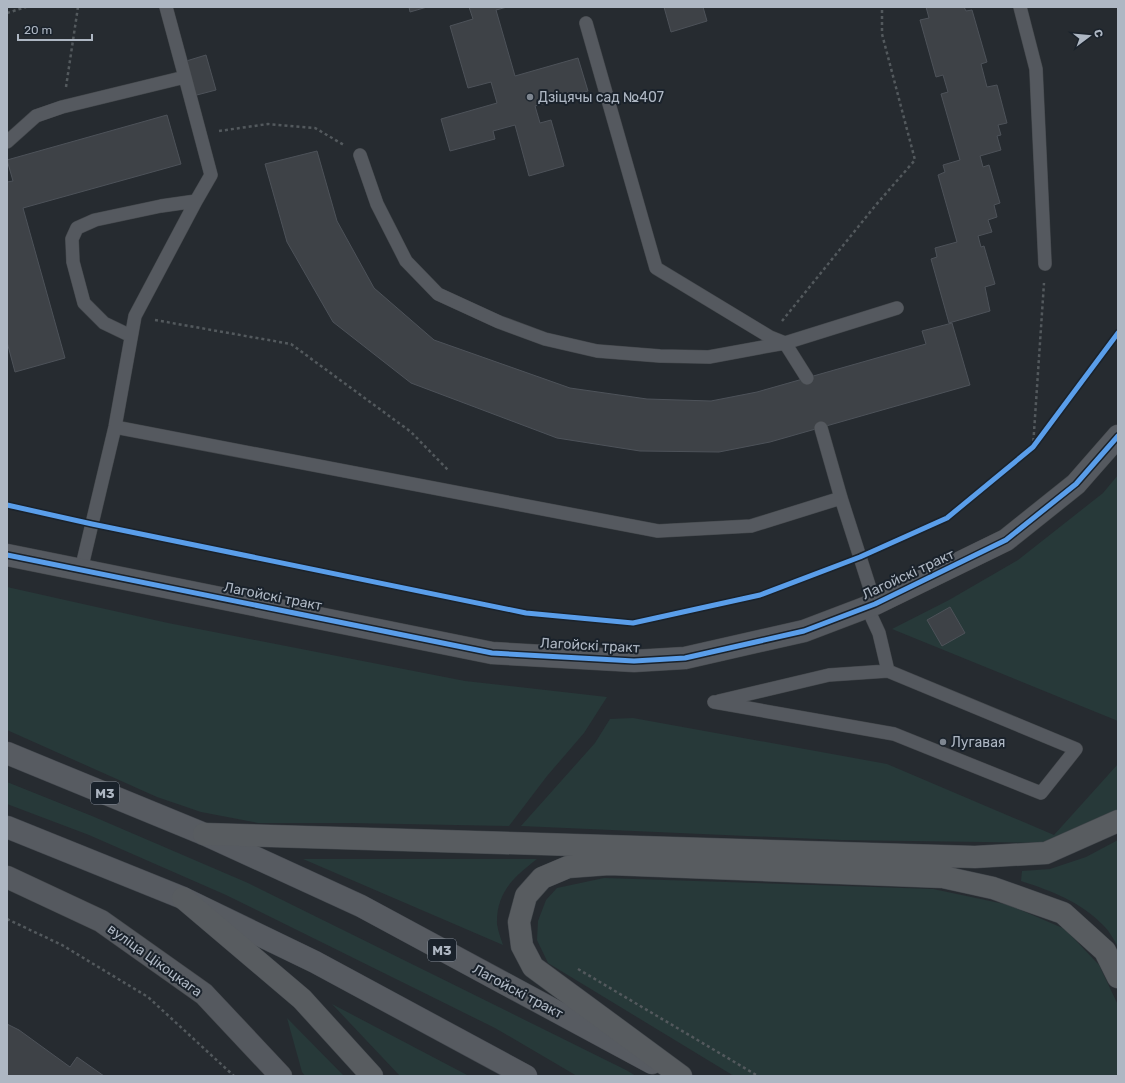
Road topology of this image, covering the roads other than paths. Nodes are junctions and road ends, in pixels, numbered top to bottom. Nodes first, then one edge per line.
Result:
1 (166, 7) edge
2 (1020, 7) edge
3 (586, 23) dead end
4 (185, 77) junction
5 (7, 142) edge
6 (360, 155) road end
7 (196, 201) junction
8 (1045, 262) road end
9 (897, 308) dead end
10 (131, 336) junction
11 (784, 343) junction
12 (807, 378) dead end
13 (115, 427) junction
14 (821, 428) dead end
15 (1118, 436) edge
16 (842, 498) junction
17 (7, 554) edge
18 (81, 570) junction
19 (871, 606) junction
20 (888, 671) junction
21 (7, 752) edge
22 (1118, 821) edge
23 (7, 827) edge
24 (204, 834) junction
25 (7, 877) edge
26 (183, 898) junction
27 (1118, 977) edge
28 (281, 1076) edge
29 (372, 1076) edge
30 (526, 1076) edge
31 (676, 1076) edge
32 (681, 1076) edge

1 - 4 lane
2 - 8 lane
3 - 11 lane
4 - 5 lane
4 - 7 lane
6 - 11 lane
7 - 10 lane
7 - 10 lane
9 - 11 lane
10 - 13 lane
11 - 12 lane
13 - 16 lane
13 - 18 lane
14 - 16 lane
15 - 19 street, Лагойскі тракт
16 - 19 lane
17 - 18 street, Лагойскі тракт
18 - 19 street, Лагойскі тракт
19 - 20 lane
20 - 20 lane
21 - 24 main road, Лагойскі тракт / М3
22 - 24 highway
23 - 26 main road
24 - 31 main road, Лагойскі тракт / М3
25 - 28 street, вуліца Цікоцкага
26 - 29 highway
26 - 30 main road
27 - 32 highway

